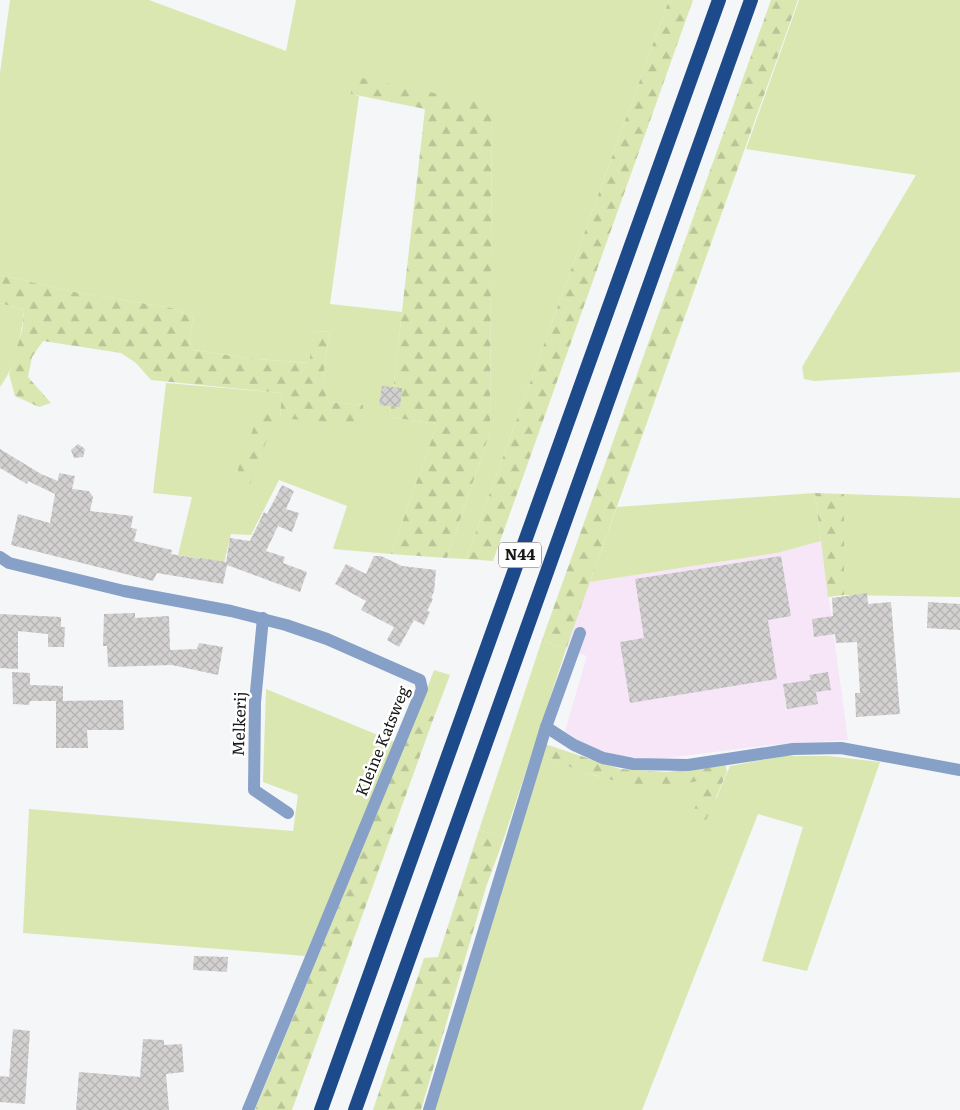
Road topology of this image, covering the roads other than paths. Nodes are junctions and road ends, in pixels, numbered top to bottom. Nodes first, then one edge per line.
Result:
1 (719, 0) edge
2 (751, 0) edge
3 (0, 557) edge
4 (263, 618) junction
5 (580, 633) dead end
6 (546, 727) junction
7 (960, 770) edge
8 (288, 813) dead end
9 (248, 1110) edge
10 (321, 1110) edge
11 (355, 1110) edge
12 (429, 1110) edge

1 - 10 highway, N44
2 - 11 highway, N44
3 - 4 street, Kleine Katsweg
4 - 8 street, Melkerij
4 - 9 street, Kleine Katsweg
5 - 6 street
6 - 7 street
6 - 12 street

